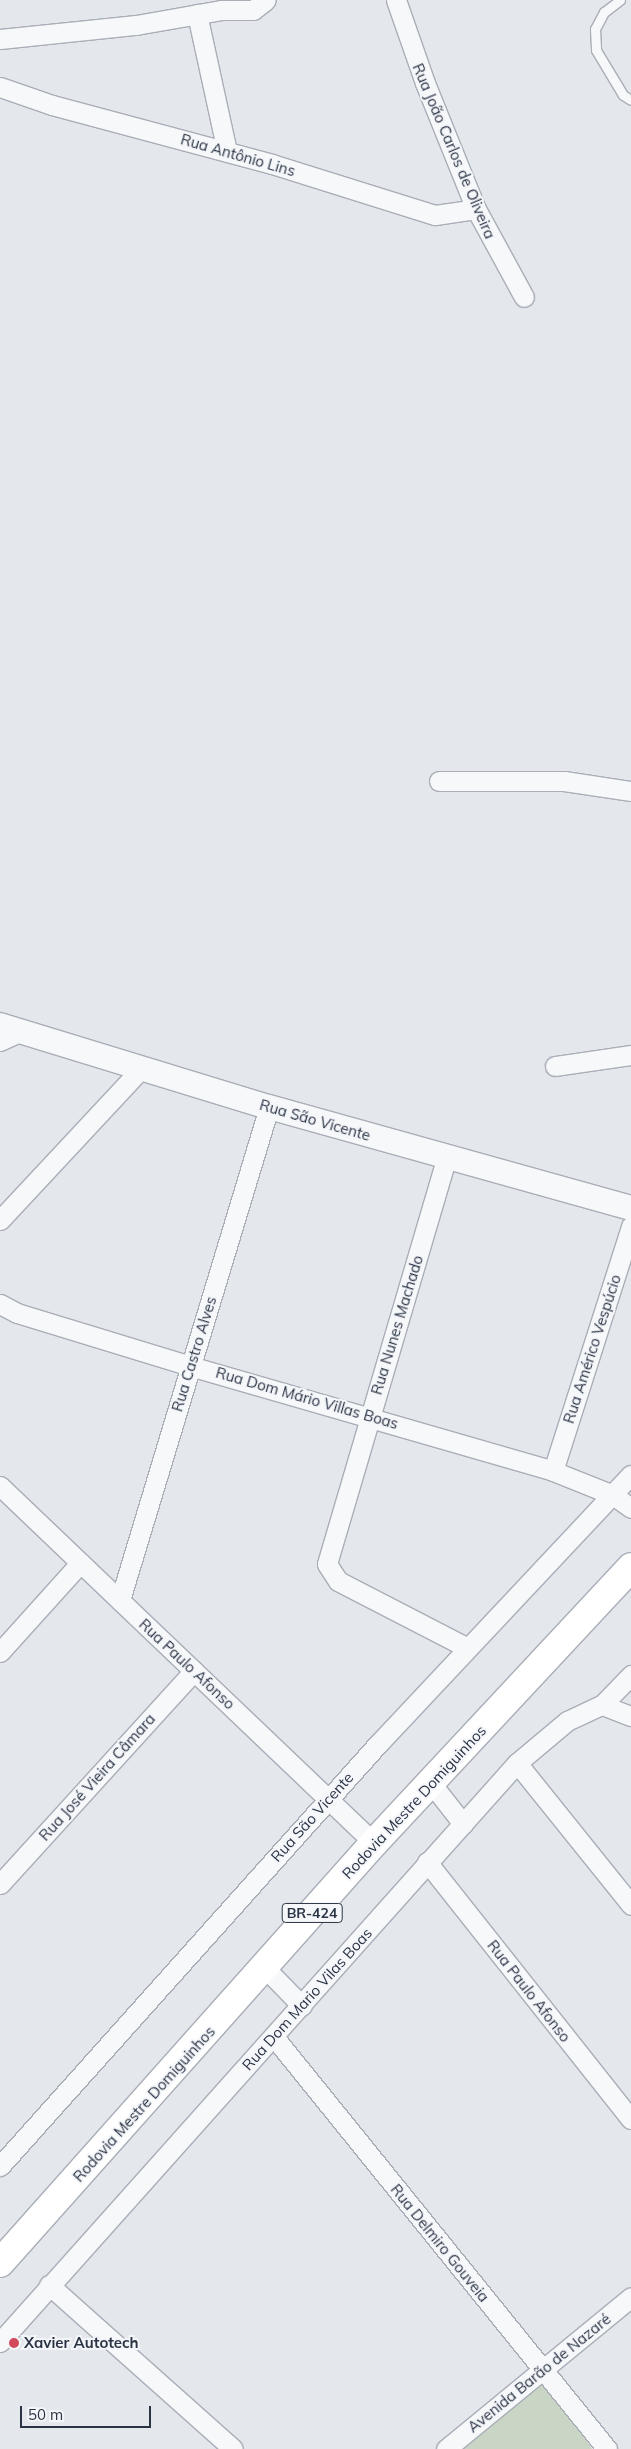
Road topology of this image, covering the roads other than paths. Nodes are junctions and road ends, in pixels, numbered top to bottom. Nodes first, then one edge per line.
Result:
1 (266, 0) edge
2 (396, 0) edge
3 (620, 0) edge
4 (197, 14) junction
5 (0, 39) edge
6 (0, 87) edge
7 (631, 100) edge
8 (227, 152) junction
9 (476, 209) junction
10 (524, 297) dead end
11 (439, 781) dead end
12 (631, 791) edge
13 (7, 1032) edge
14 (631, 1056) edge
15 (555, 1066) dead end
16 (141, 1069) junction
17 (269, 1108) junction
18 (447, 1156) junction
19 (631, 1208) edge
20 (0, 1220) edge
21 (631, 1226) edge
22 (0, 1304) edge
23 (190, 1366) junction
24 (370, 1416) junction
25 (553, 1471) junction
26 (631, 1475) edge
27 (0, 1486) edge
28 (613, 1495) junction
29 (631, 1508) edge
30 (80, 1563) junction
31 (631, 1567) edge
32 (120, 1600) junction
33 (468, 1648) junction
34 (0, 1652) edge
35 (194, 1671) junction
36 (631, 1676) edge
37 (602, 1705) junction
38 (631, 1716) edge
39 (517, 1764) junction
40 (431, 1784) junction
41 (329, 1798) junction
42 (462, 1824) junction
43 (374, 1843) junction
44 (428, 1862) junction
45 (0, 1884) edge
46 (631, 1905) edge
47 (264, 1967) junction
48 (302, 2006) junction
49 (274, 2037) junction
50 (631, 2120) edge
51 (0, 2166) edge
52 (4, 2251) edge
53 (50, 2284) junction
54 (631, 2298) edge
55 (0, 2342) edge
56 (542, 2370) junction
57 (233, 2449) edge
58 (446, 2449) edge
59 (607, 2449) edge

1 - 4 street
2 - 9 street, Rua João Carlos de Oliveira
3 - 7 lane
4 - 5 street
4 - 8 street
6 - 8 street, Rua Antônio Lins
8 - 9 street, Rua Antônio Lins
9 - 10 street, Rua João Carlos de Oliveira
11 - 12 street
13 - 16 street, Rua São Vicente
14 - 15 street
16 - 17 street, Rua São Vicente
16 - 20 street
17 - 18 street, Rua São Vicente
17 - 23 street, Rua Castro Alves
18 - 19 street, Rua São Vicente
18 - 24 street, Rua Nunes Machado
21 - 25 street, Rua Américo Vespúcio
22 - 23 street, Rua Dom Mário Villas Boas
23 - 24 street, Rua Dom Mário Villas Boas
23 - 32 street, Rua Castro Alves
24 - 25 street, Rua Dom Mário Villas Boas
24 - 33 street, Rua Nunes Machado
25 - 28 street, Rua Dom Mário Villas Boas
26 - 28 street, Rua São Vicente
27 - 30 street, Rua Paulo Afonso
28 - 29 street, Rua Dom Mário Villas Boas
28 - 33 street, Rua São Vicente
30 - 32 street, Rua Paulo Afonso
30 - 34 street
31 - 40 main road, Rodovia Mestre Domiguinhos / BR-424
32 - 35 street, Rua Paulo Afonso
33 - 41 street, Rua São Vicente
35 - 41 street, Rua Paulo Afonso
35 - 45 street, Rua José Vieira Câmara
36 - 37 street, Rua Dom Mario Vilas Boas
37 - 38 street
37 - 39 street, Rua Dom Mario Vilas Boas
39 - 42 street, Rua Dom Mario Vilas Boas
39 - 46 street
40 - 42 street
40 - 43 main road, Rodovia Mestre Domiguinhos / BR-424
41 - 43 street, Rua Paulo Afonso
41 - 51 street, Rua São Vicente
42 - 44 street, Rua Dom Mario Vilas Boas
43 - 47 main road, Rodovia Mestre Domiguinhos / BR-424
44 - 48 street, Rua Dom Mario Vilas Boas
44 - 50 street, Rua Paulo Afonso
47 - 48 street
47 - 52 main road, Rodovia Mestre Domiguinhos / BR-424
48 - 49 street, Rua Dom Mario Vilas Boas
49 - 53 street, Rua Dom Mario Vilas Boas
49 - 56 street, Rua Delmiro Gouveia
53 - 55 street, Rua Dom Mario Vilas Boas
53 - 57 street
54 - 56 street, Avenida Barão de Nazaré
56 - 58 street, Avenida Barão de Nazaré
56 - 59 street, Rua Delmiro Gouveia

